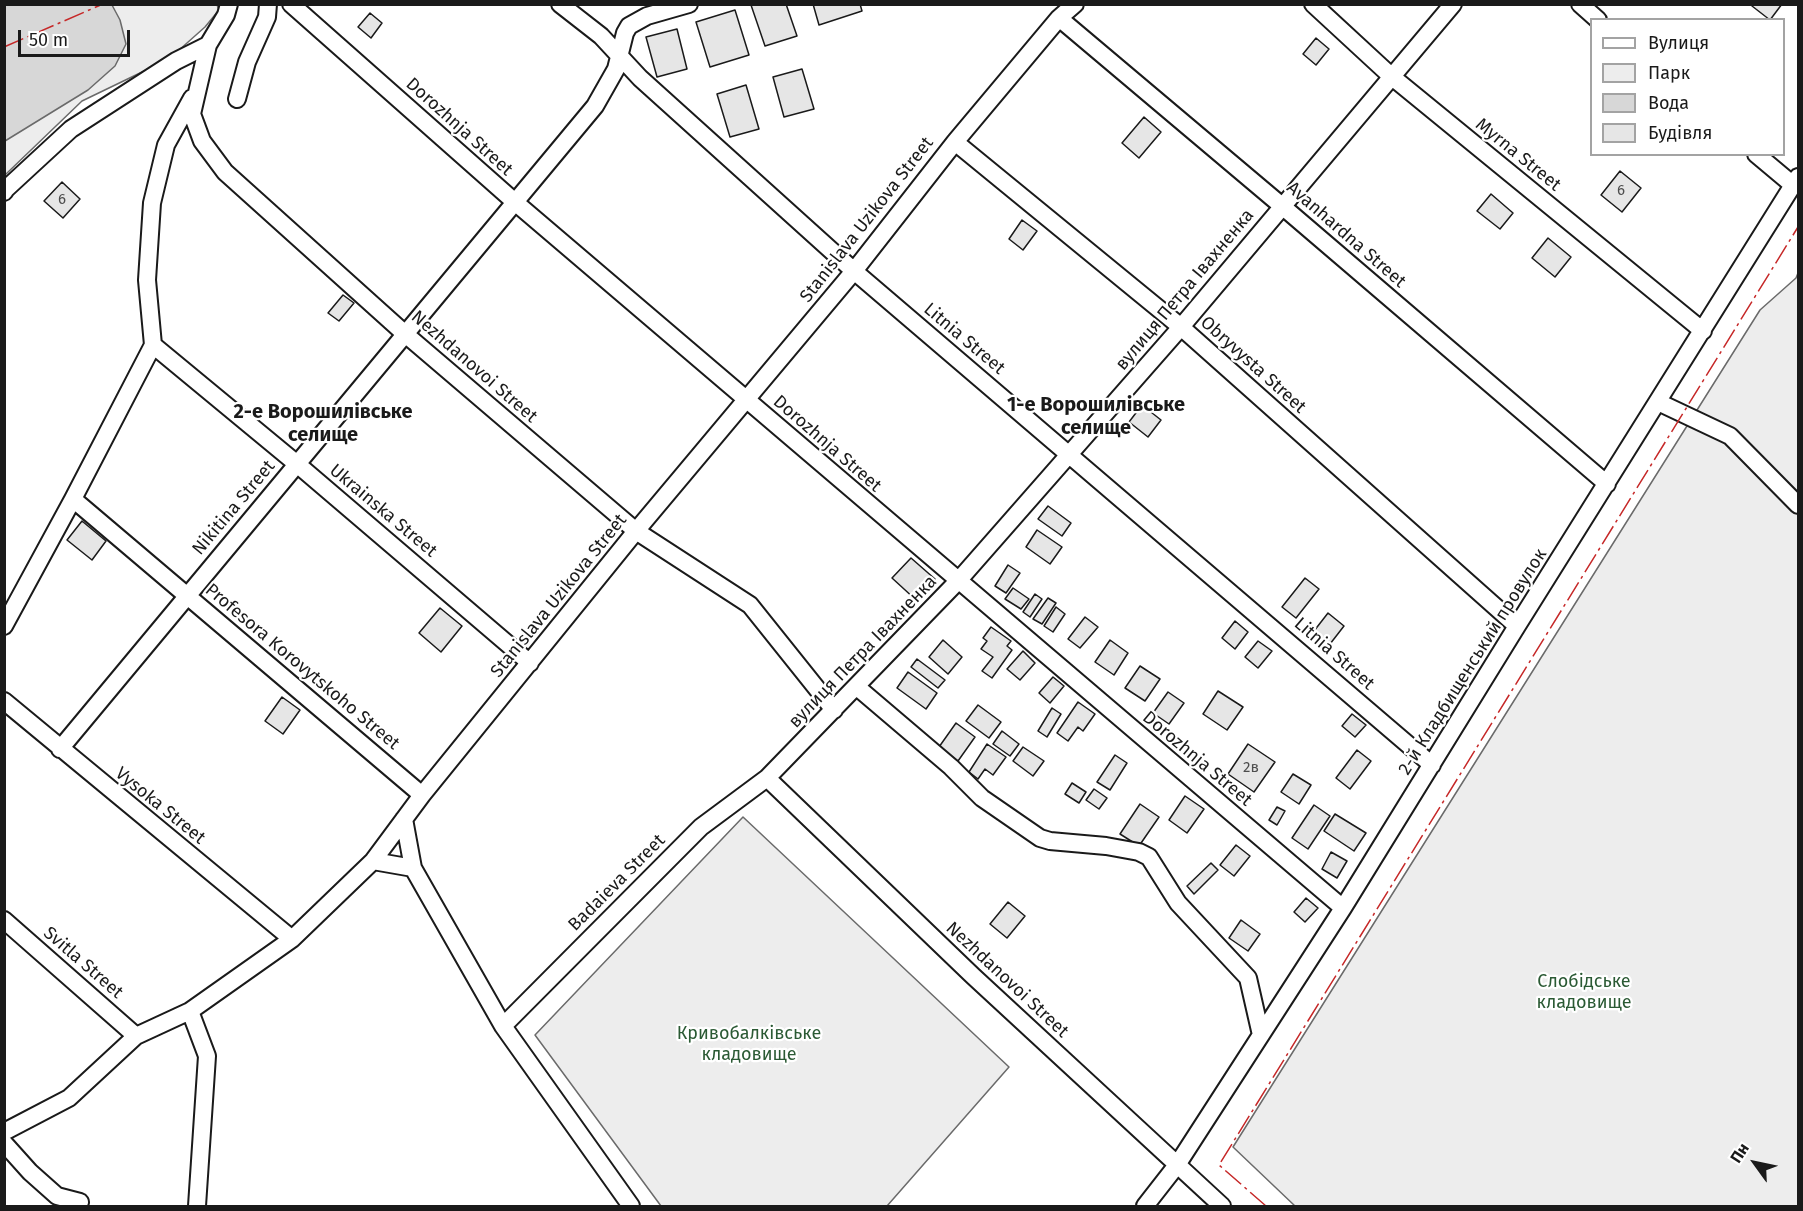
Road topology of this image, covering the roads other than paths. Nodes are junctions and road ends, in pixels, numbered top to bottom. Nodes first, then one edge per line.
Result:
1 (229, 4) edge
2 (268, 4) edge
3 (560, 4) edge
4 (689, 4) edge
5 (1075, 4) edge
6 (1313, 4) edge
7 (1453, 4) edge
8 (1580, 4) edge
9 (292, 5) edge
10 (1059, 18) junction
11 (1596, 18) edge
12 (208, 45) junction
13 (620, 56) junction
14 (1391, 76) junction
15 (196, 92) junction
16 (237, 99) dead end
17 (955, 142) junction
18 (1759, 156) edge
19 (1796, 181) edge
20 (4, 192) edge
21 (516, 203) junction
22 (1282, 206) junction
23 (854, 271) junction
24 (1181, 327) junction
25 (1703, 331) junction
26 (405, 333) junction
27 (153, 345) junction
28 (746, 400) junction
29 (1658, 402) junction
30 (1070, 454) junction
31 (297, 464) junction
32 (1607, 484) junction
33 (73, 499) junction
34 (1798, 505) edge
35 (636, 531) junction
36 (958, 581) junction
37 (186, 595) junction
38 (4, 626) edge
39 (1517, 626) junction
40 (530, 663) junction
41 (857, 687) junction
42 (4, 701) edge
43 (834, 710) junction
44 (60, 749) junction
45 (1432, 765) junction
46 (767, 778) junction
47 (422, 795) junction
48 (404, 819) junction
49 (373, 861) junction
50 (413, 868) junction
51 (1343, 908) junction
52 (4, 920) edge
53 (292, 939) junction
54 (1253, 999) junction
55 (1284, 999) junction
56 (190, 1011) junction
57 (503, 1026) junction
58 (1261, 1035) junction
59 (136, 1036) junction
60 (4, 1132) edge
61 (4, 1143) edge
62 (1177, 1165) junction
63 (80, 1202) dead end
64 (197, 1206) edge
65 (631, 1206) edge
66 (1145, 1206) edge
67 (1222, 1206) edge

1 - 12 street, Nezhdanovoi Street
2 - 16 street
3 - 13 street, Litnia Street
4 - 13 street, Nikitina Street
5 - 10 street, Stanislava Uzikova Street
6 - 14 street, Myrna Street
7 - 14 street, вулиця Петра Івахненка
8 - 11 street
9 - 21 street, Dorozhnja Street
10 - 17 street, Stanislava Uzikova Street
10 - 22 street, Avanhardna Street
12 - 15 street, Nezhdanovoi Street
12 - 20 street
13 - 21 street, Nikitina Street
13 - 23 street, Litnia Street
14 - 22 street, вулиця Петра Івахненка
14 - 25 street, Myrna Street
15 - 26 street, Nezhdanovoi Street
15 - 27 street
17 - 23 street, Stanislava Uzikova Street
17 - 24 street, Obryvysta Street
18 - 19 street
19 - 25 street, 2-й Кладбищенський провулок
21 - 26 street, Nikitina Street
21 - 28 street, Dorozhnja Street
22 - 24 street, вулиця Петра Івахненка
22 - 32 street, Avanhardna Street
23 - 28 street, Stanislava Uzikova Street
23 - 30 street, Litnia Street
24 - 30 street, вулиця Петра Івахненка
24 - 39 street, Obryvysta Street
25 - 29 street, 2-й Кладбищенський провулок
26 - 31 street, Nikitina Street
26 - 35 street, Nezhdanovoi Street
27 - 31 street, Ukrainska Street
27 - 33 street
28 - 35 street, Stanislava Uzikova Street
28 - 36 street, Dorozhnja Street
29 - 32 street, 2-й Кладбищенський провулок
29 - 34 street
30 - 36 street, вулиця Петра Івахненка
30 - 45 street, Litnia Street
31 - 37 street, Nikitina Street
31 - 40 street, Ukrainska Street
32 - 39 street, 2-й Кладбищенський провулок
33 - 37 street, Profesora Korovytskoho Street
33 - 38 street
35 - 40 street, Stanislava Uzikova Street
35 - 43 street, Nezhdanovoi Street
36 - 41 street, вулиця Петра Івахненка
36 - 51 street, Dorozhnja Street
37 - 44 street, Nikitina Street
37 - 47 street, Profesora Korovytskoho Street
39 - 45 street, 2-й Кладбищенський провулок
40 - 47 street, Stanislava Uzikova Street
41 - 43 street, вулиця Петра Івахненка
41 - 54 street
42 - 44 street, Vysoka Street
43 - 46 street, вулиця Петра Івахненка
44 - 53 street, Vysoka Street
45 - 51 street, 2-й Кладбищенський провулок
46 - 57 street, Badaieva Street
46 - 62 street, Nezhdanovoi Street
47 - 48 street, Stanislava Uzikova Street
48 - 49 street, Stanislava Uzikova Street
48 - 50 street
49 - 50 street
49 - 53 street, Stanislava Uzikova Street
50 - 57 street
51 - 55 street, 2-й Кладбищенський провулок
52 - 59 street, Svitla Street
53 - 56 street, Stanislava Uzikova Street
54 - 55 street
54 - 58 street
55 - 58 street, 2-й Кладбищенський провулок
56 - 59 street, Stanislava Uzikova Street
56 - 64 street
57 - 65 street
58 - 62 street, 2-й Кладбищенський провулок
59 - 60 street, Stanislava Uzikova Street
61 - 63 street
62 - 66 street, 2-й Кладбищенський провулок
62 - 67 street, Nezhdanovoi Street

